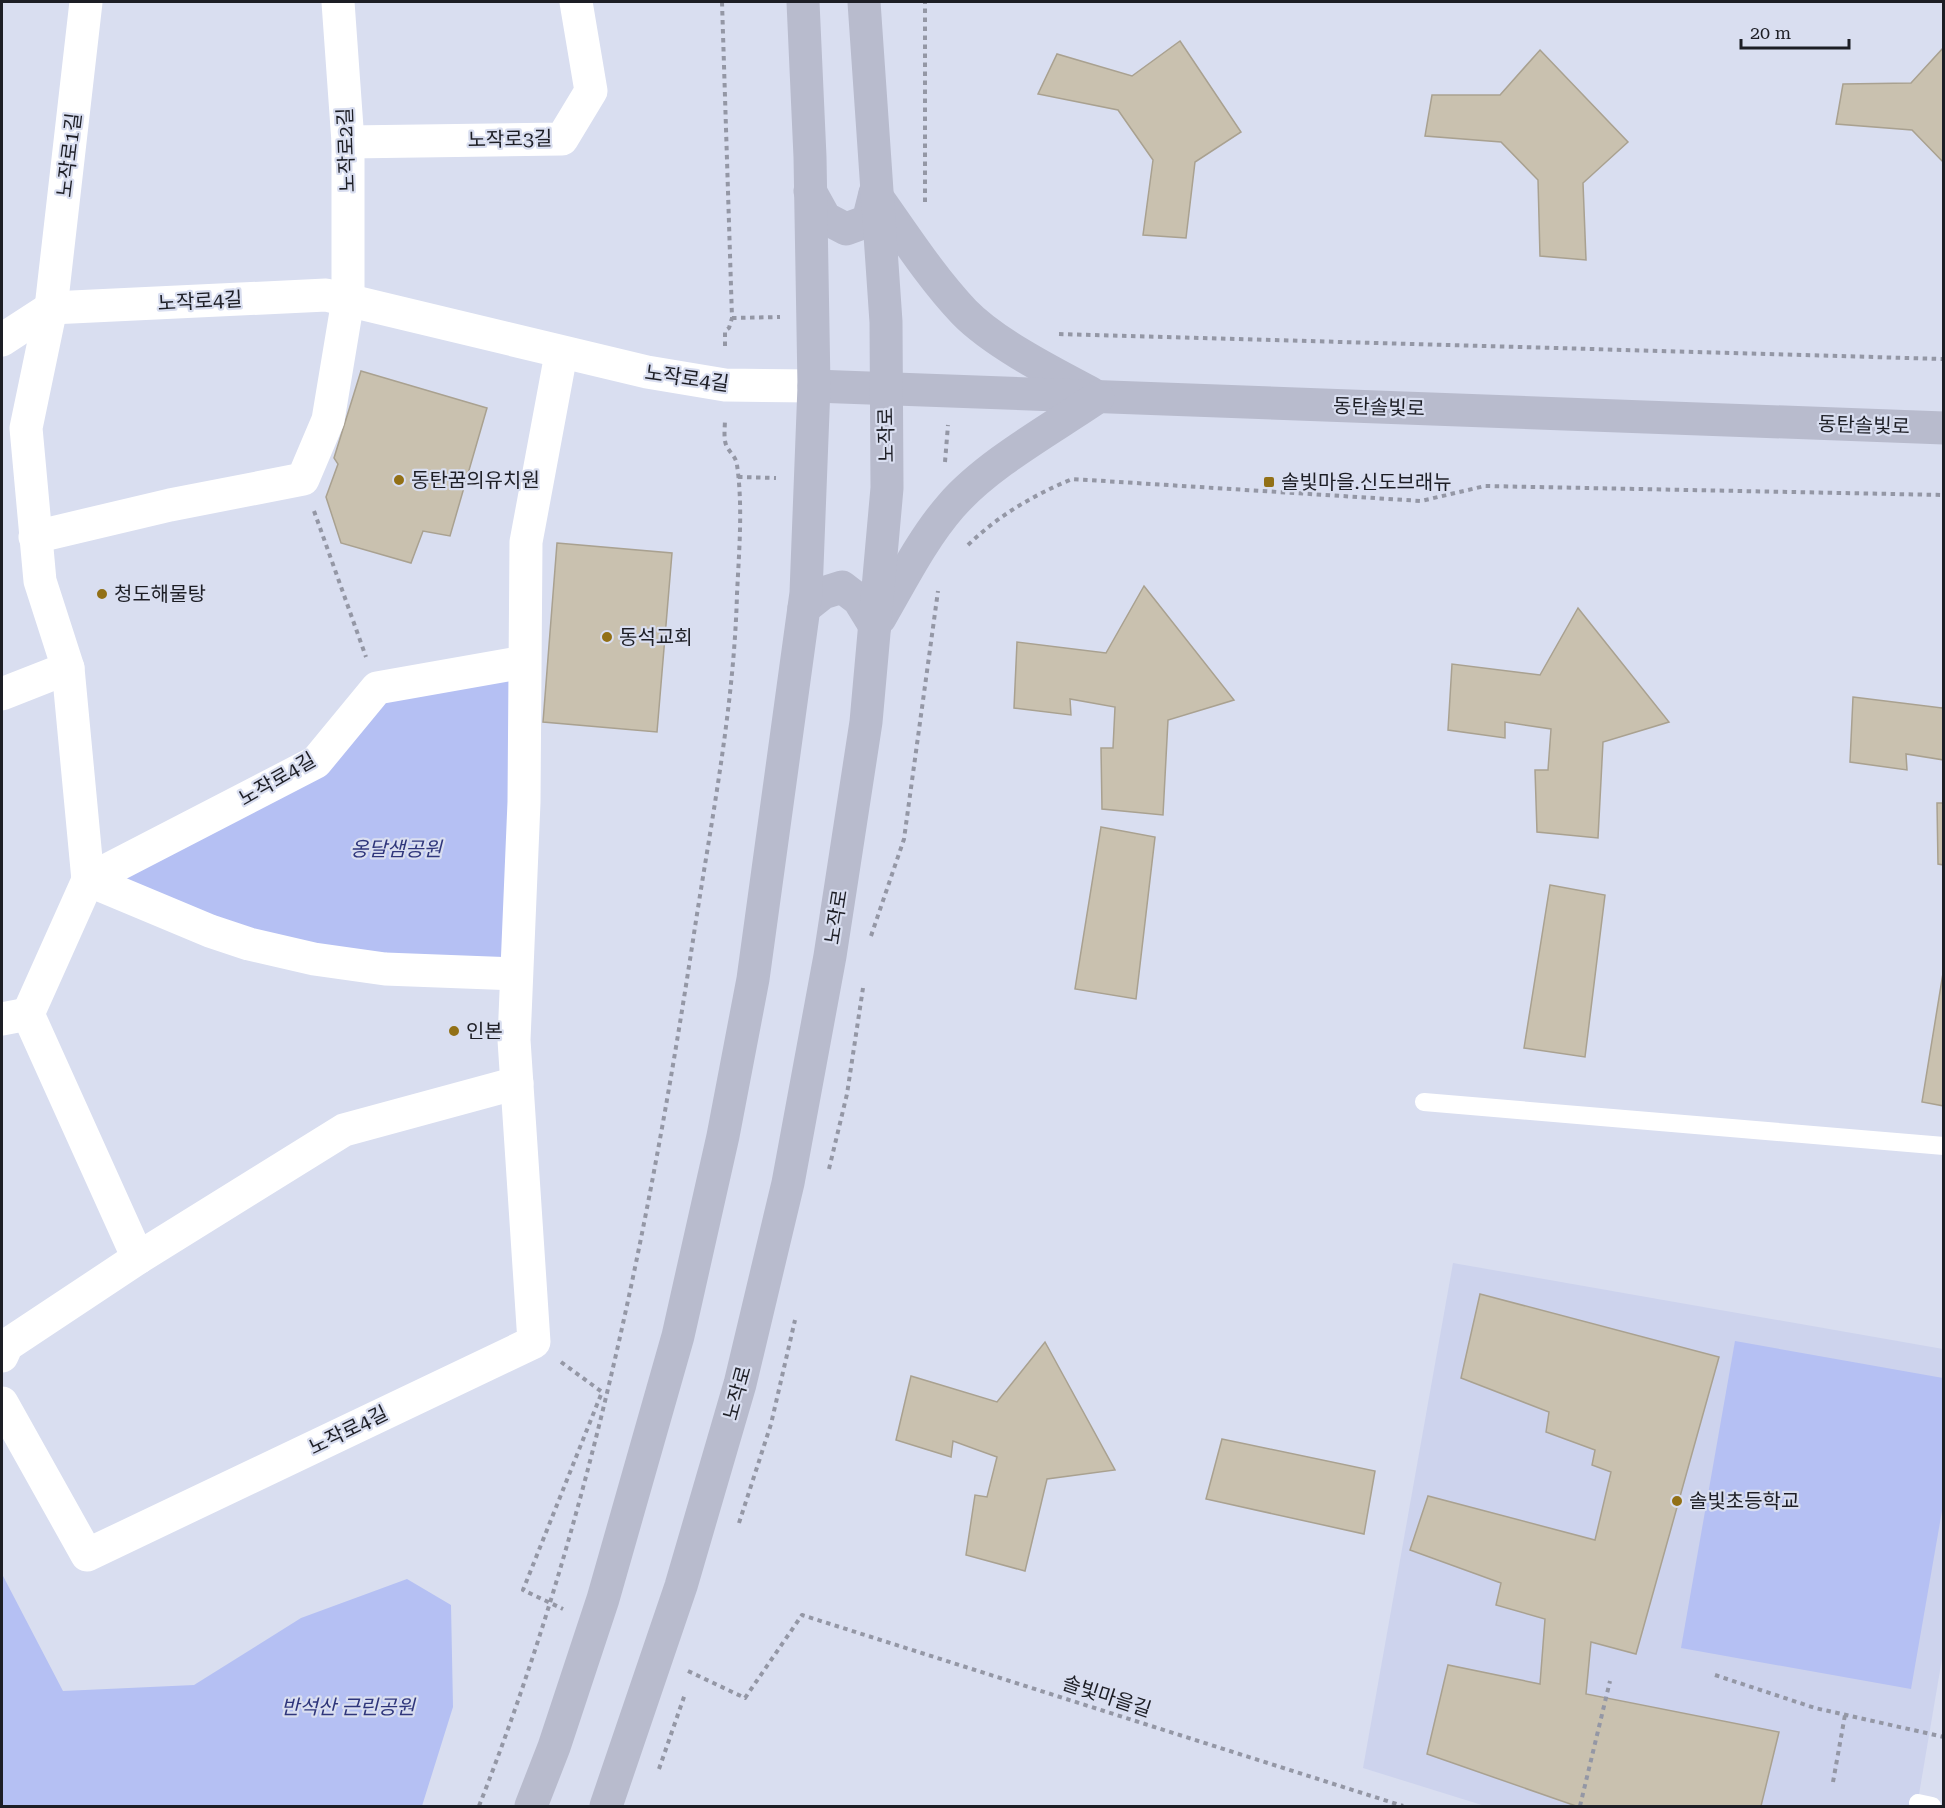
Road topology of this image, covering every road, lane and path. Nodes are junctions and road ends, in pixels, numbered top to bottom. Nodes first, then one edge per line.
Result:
1 (87, 2) edge
2 (338, 2) edge
3 (576, 2) edge
4 (722, 2) edge
5 (803, 2) edge
6 (864, 2) edge
7 (925, 2) edge
8 (348, 142) junction
9 (810, 191) junction
10 (875, 194) junction
11 (925, 205) dead end
12 (348, 300) junction
13 (51, 308) junction
14 (724, 331) dead end
15 (1053, 333) dead end
16 (2, 340) edge
17 (561, 354) junction
18 (1944, 359) edge
19 (814, 386) junction
20 (885, 389) junction
21 (1098, 397) junction
22 (1944, 428) edge
23 (725, 446) dead end
24 (303, 479) junction
25 (1944, 495) edge
26 (35, 537) junction
27 (962, 553) dead end
28 (941, 585) dead end
29 (804, 608) junction
30 (874, 626) junction
31 (524, 662) junction
32 (68, 668) junction
33 (377, 688) junction
34 (2, 694) edge
35 (88, 880) junction
36 (870, 938) dead end
37 (516, 974) junction
38 (864, 982) dead end
39 (15, 1017) edge
40 (517, 1083) junction
41 (1424, 1102) dead end
42 (1944, 1146) edge
43 (828, 1175) dead end
44 (138, 1258) junction
45 (796, 1312) dead end
46 (534, 1342) junction
47 (2, 1356) edge
48 (2, 1403) edge
49 (572, 1466) dead end
50 (736, 1532) dead end
51 (802, 1614) dead end
52 (694, 1664) dead end
53 (1715, 1675) dead end
54 (690, 1676) dead end
55 (1610, 1681) dead end
56 (687, 1687) dead end
57 (1845, 1715) junction
58 (1944, 1737) edge
59 (657, 1774) dead end
60 (1833, 1782) dead end
61 (479, 1806) edge
62 (531, 1806) edge
63 (606, 1806) edge
64 (1403, 1806) edge
65 (1580, 1806) edge

1 - 13 street, 노작로1길
2 - 8 street, 노작로2길
3 - 8 street, 노작로3길
4 - 14 path
5 - 9 street
6 - 10 street, 노작로
7 - 11 path
8 - 12 street, 노작로2길
9 - 10 street
9 - 19 street
10 - 20 street, 노작로
10 - 21 street
12 - 13 street, 노작로4길
12 - 17 street, 노작로4길
12 - 24 street
13 - 16 street
13 - 26 street
15 - 18 path
17 - 19 street, 노작로4길
17 - 31 street
19 - 20 street, 동탄솔빛로
19 - 29 street
20 - 21 street, 동탄솔빛로
20 - 30 street, 노작로
21 - 22 street, 동탄솔빛로
21 - 30 street
23 - 61 path
24 - 26 street
24 - 33 path
25 - 27 path
26 - 32 street
28 - 36 path
29 - 30 street
29 - 62 street
30 - 63 street, 노작로
31 - 33 street
31 - 37 street
32 - 34 street
32 - 35 street
33 - 35 street, 노작로4길
35 - 37 street
35 - 39 street
37 - 40 street
38 - 43 path
39 - 44 street
40 - 44 street
40 - 46 street
41 - 42 lane
44 - 47 street
45 - 50 path
46 - 48 street, 노작로4길
46 - 49 path
51 - 64 path, 솔빛마을길
52 - 54 path
53 - 57 path
55 - 65 path
56 - 59 path
57 - 58 path
57 - 60 path

